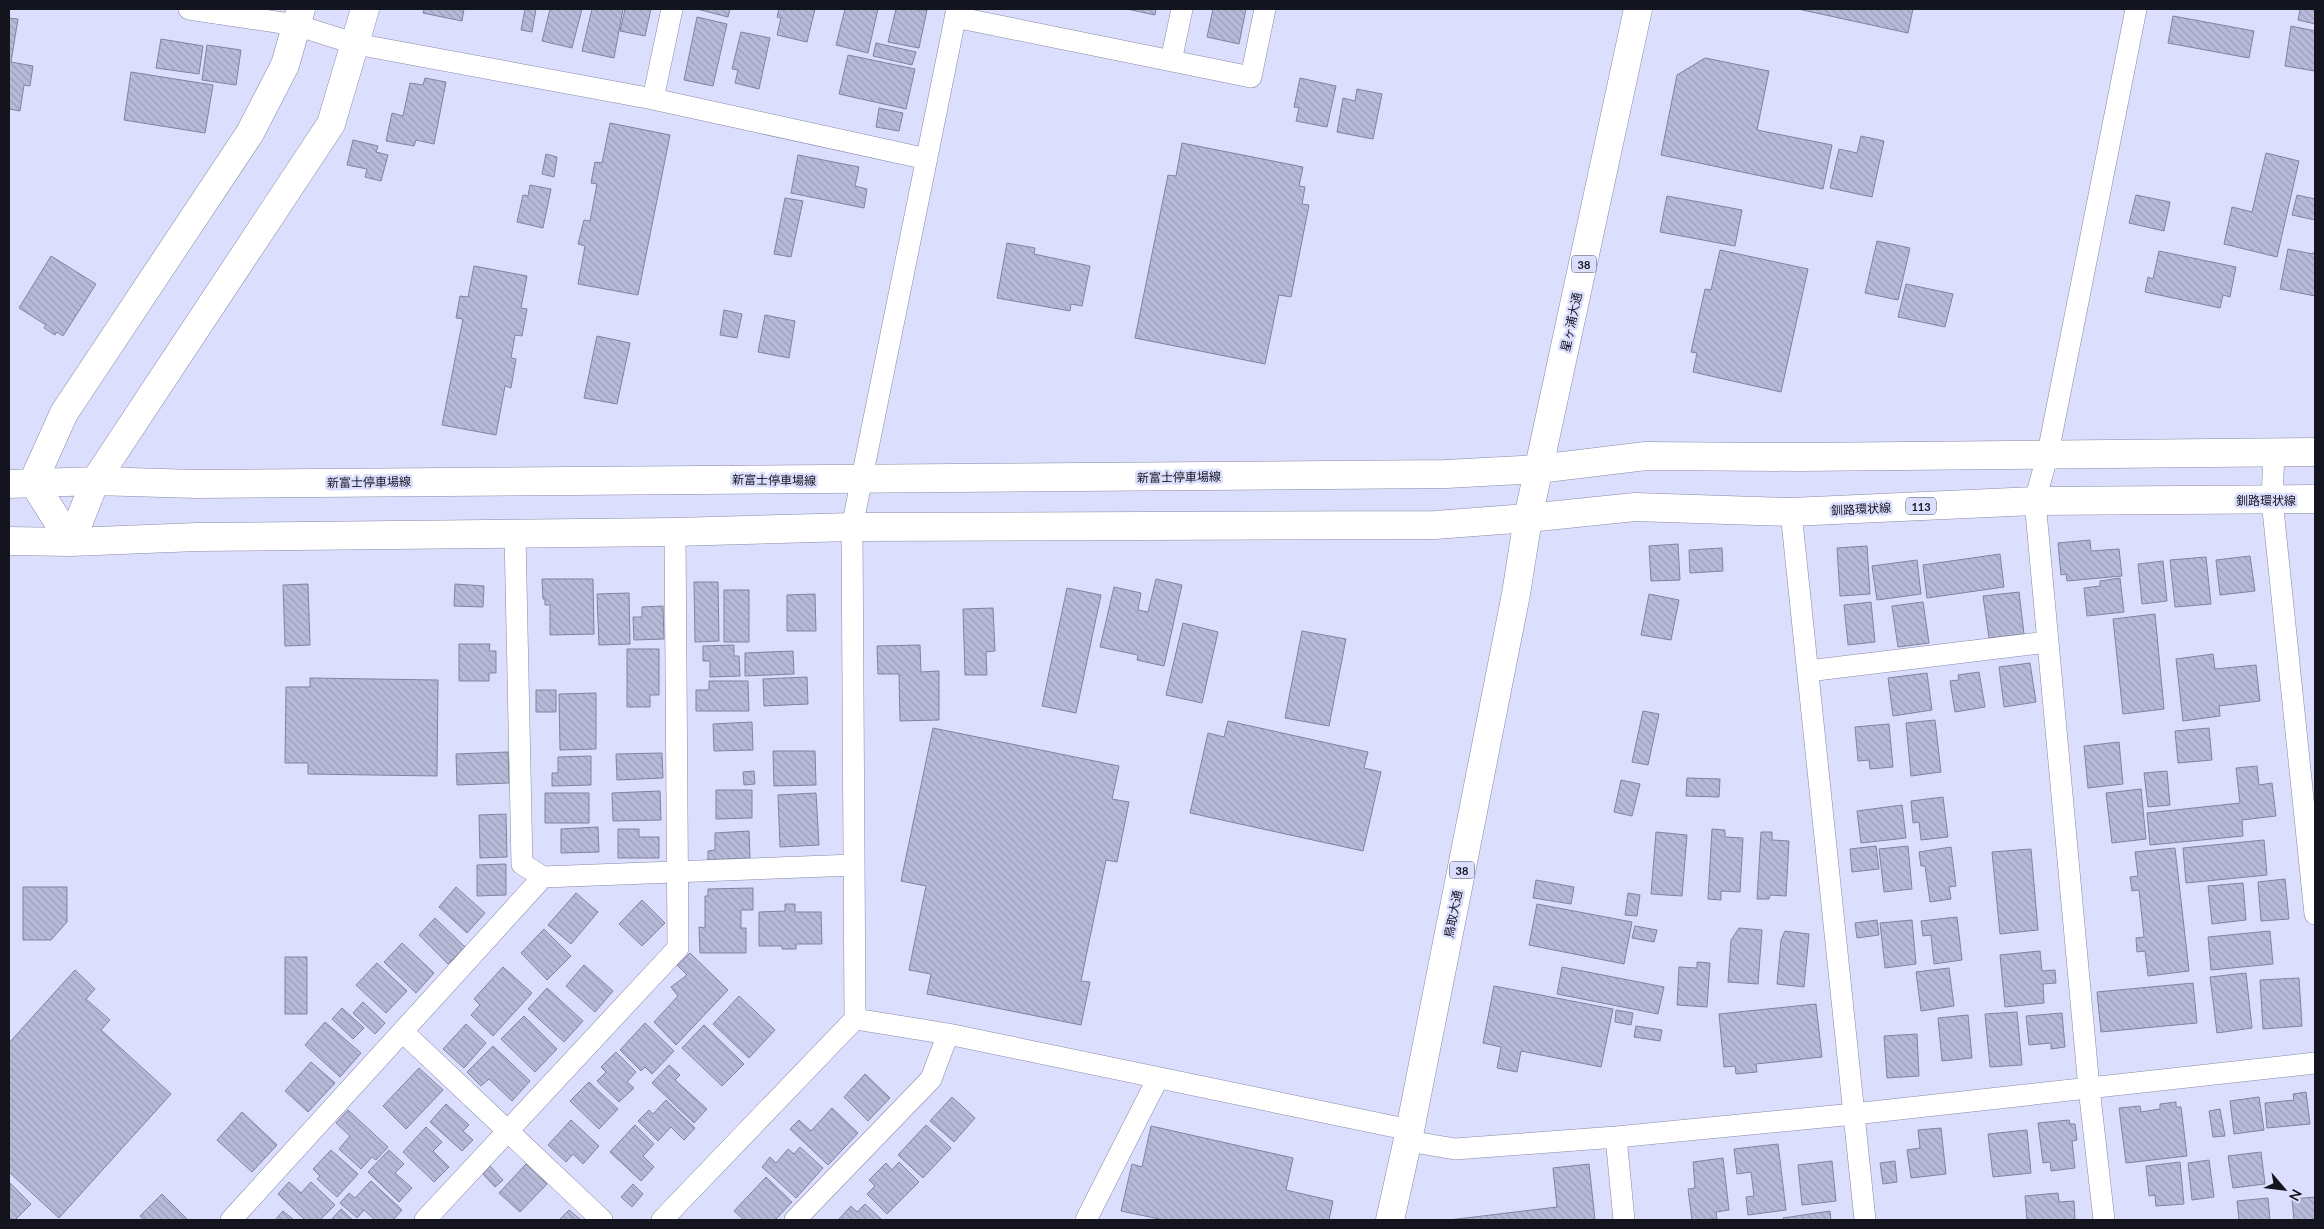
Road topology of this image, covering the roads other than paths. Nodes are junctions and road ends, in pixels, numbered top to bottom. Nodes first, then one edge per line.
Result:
1 (189, 9) edge
2 (365, 9) edge
3 (672, 9) edge
4 (1182, 9) edge
5 (1265, 9) edge
6 (1638, 9) edge
7 (2136, 9) edge
8 (956, 13) edge
9 (298, 17) edge
10 (356, 44) junction
11 (1171, 61) junction
12 (653, 99) junction
13 (928, 159) junction
14 (2274, 452) junction
15 (2315, 452) edge
16 (2048, 453) junction
17 (1538, 469) junction
18 (95, 480) junction
19 (862, 480) junction
20 (21, 483) edge
21 (2315, 499) edge
22 (2272, 500) junction
23 (2035, 501) junction
24 (1791, 512) junction
25 (1528, 518) junction
26 (852, 527) junction
27 (675, 532) junction
28 (515, 534) junction
29 (9, 541) edge
30 (71, 542) junction
31 (2048, 642) junction
32 (1808, 671) junction
33 (854, 865) junction
34 (677, 872) junction
35 (543, 877) junction
36 (2315, 914) edge
37 (855, 1019) junction
38 (403, 1032) junction
39 (948, 1034) junction
40 (2315, 1063) edge
41 (1158, 1078) junction
42 (2089, 1088) junction
43 (1854, 1114) junction
44 (508, 1131) junction
45 (1409, 1135) junction
46 (1616, 1137) junction
47 (231, 1220) edge
48 (425, 1220) edge
49 (602, 1220) edge
50 (662, 1220) edge
51 (796, 1220) edge
52 (1086, 1220) edge
53 (1390, 1220) edge
54 (1624, 1220) edge
55 (1865, 1220) edge
56 (2104, 1220) edge

1 - 9 street
2 - 10 main road
3 - 12 street
4 - 11 street
5 - 11 street
6 - 17 main road, 星ヶ浦大通 / 38
7 - 16 street
8 - 11 street
8 - 13 street
9 - 10 street
9 - 20 main road
10 - 12 street
10 - 18 main road
12 - 13 street
13 - 19 street
14 - 15 main road
14 - 16 main road
14 - 22 street
16 - 17 main road
16 - 23 street
17 - 19 main road, 新富士停車場線
17 - 25 main road, 星ヶ浦大通 / 38
18 - 19 main road, 新富士停車場線
18 - 20 main road, 新富士停車場線
18 - 30 main road
19 - 26 street
20 - 30 main road
21 - 22 main road, 釧路環状線 / 113
22 - 23 main road, 釧路環状線 / 113
22 - 36 street
23 - 24 main road, 釧路環状線 / 113
23 - 31 street
24 - 25 main road, 釧路環状線 / 113
24 - 32 street
25 - 26 main road
25 - 45 main road, 鳥取大通 / 38
26 - 27 main road
26 - 33 street
27 - 28 main road
27 - 34 street
28 - 30 main road
28 - 35 street
29 - 30 main road
31 - 32 street
31 - 42 street
32 - 43 street
33 - 34 street
33 - 37 street
34 - 35 street
34 - 44 street
35 - 38 street
37 - 39 street
37 - 50 street
38 - 44 street
38 - 47 street
39 - 41 street
39 - 51 street
40 - 42 street
41 - 45 street
41 - 52 street
42 - 43 street
42 - 56 street
43 - 46 street
43 - 55 street
44 - 48 street
44 - 49 street
45 - 46 street
45 - 53 main road, 鳥取大通 / 38
46 - 54 street

